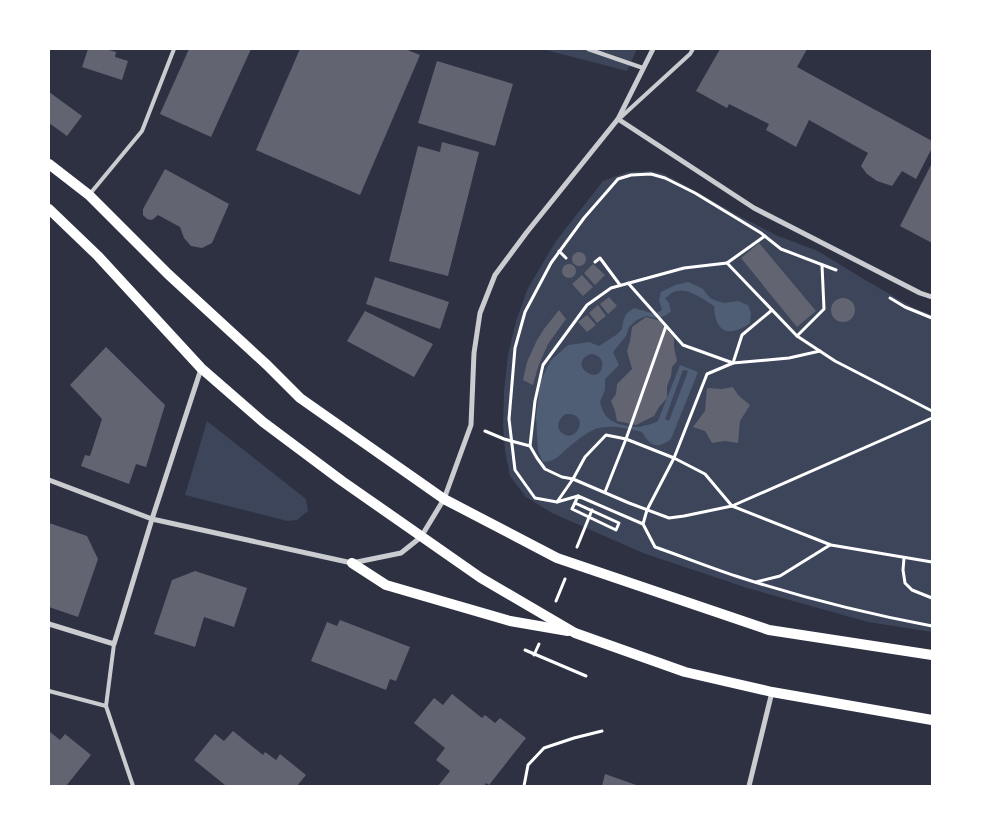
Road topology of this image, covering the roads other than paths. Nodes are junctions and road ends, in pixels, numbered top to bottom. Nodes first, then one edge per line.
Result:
1 (174, 49) edge
2 (588, 49) edge
3 (653, 49) edge
4 (693, 49) edge
5 (644, 68) junction
6 (618, 119) junction
7 (49, 164) edge
8 (89, 195) junction
9 (49, 209) edge
10 (932, 297) edge
11 (201, 368) junction
12 (49, 480) edge
13 (444, 499) junction
14 (152, 519) junction
15 (421, 537) junction
16 (352, 562) junction
17 (49, 624) edge
18 (575, 632) junction
19 (114, 644) junction
20 (932, 655) edge
21 (49, 691) edge
22 (772, 692) junction
23 (106, 706) junction
24 (932, 720) edge
25 (133, 786) edge
26 (749, 786) edge

1 - 8 lane
2 - 5 lane
3 - 5 street
4 - 6 lane
5 - 6 street
6 - 10 street
6 - 13 street
7 - 8 main road
8 - 13 main road
9 - 11 main road
11 - 14 street
11 - 15 main road
12 - 14 street
13 - 15 street
13 - 20 main road
14 - 16 street
14 - 19 street
15 - 16 street
15 - 18 main road
16 - 18 main road
17 - 19 street
18 - 22 main road
19 - 23 lane
21 - 23 lane
22 - 24 main road
22 - 26 street
23 - 25 lane

